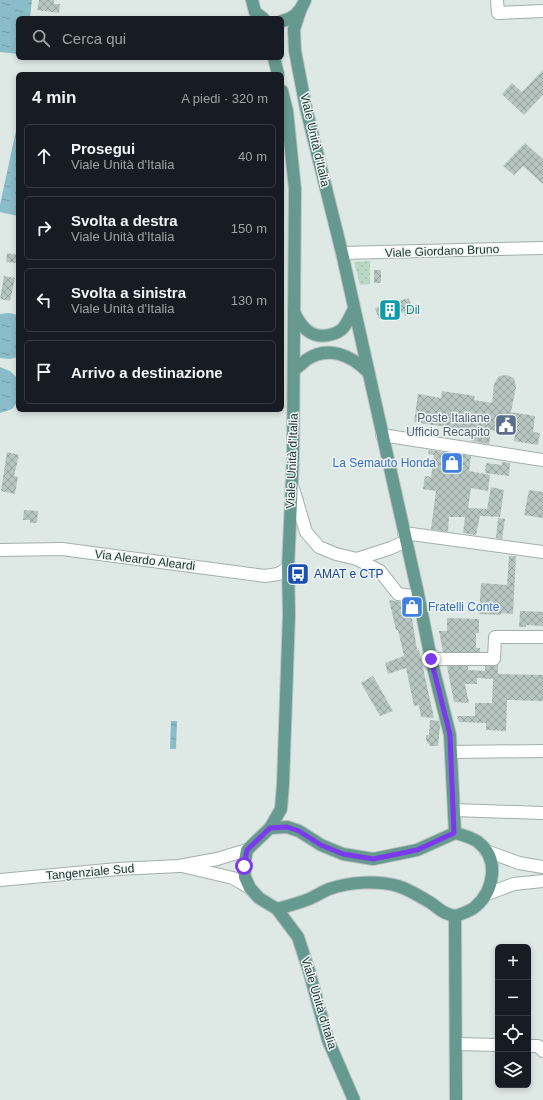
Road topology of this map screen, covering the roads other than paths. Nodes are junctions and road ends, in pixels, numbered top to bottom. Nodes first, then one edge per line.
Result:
1 (497, 0) edge
2 (304, 2) edge
3 (543, 11) edge
4 (284, 20) edge
5 (274, 60) edge
6 (278, 72) edge
7 (284, 99) edge
8 (543, 248) edge
9 (342, 253) junction
10 (354, 309) junction
11 (294, 310) junction
12 (294, 370) junction
13 (368, 372) junction
14 (382, 435) junction
15 (543, 460) edge
16 (292, 483) junction
17 (405, 537) junction
18 (0, 550) edge
19 (543, 552) edge
20 (357, 559) junction
21 (288, 568) junction
22 (418, 597) junction
23 (543, 637) edge
24 (431, 659) junction
25 (543, 751) edge
26 (451, 752) junction
27 (460, 810) junction
28 (543, 813) edge
29 (543, 820) edge
30 (270, 828) junction
31 (454, 833) junction
32 (247, 850) junction
33 (486, 851) junction
34 (179, 866) junction
35 (543, 867) edge
36 (0, 880) edge
37 (543, 881) edge
38 (250, 888) junction
39 (487, 894) junction
40 (277, 909) junction
41 (454, 916) junction
42 (456, 1044) junction
43 (495, 1046) edge
44 (531, 1046) edge
45 (543, 1051) edge
46 (354, 1100) edge
47 (456, 1100) edge

1 - 3 street
2 - 4 main road, Viale Unità d'Italia
2 - 9 main road, Viale Unità d'Italia
5 - 6 main road
7 - 11 main road, Viale Unità d'Italia
8 - 9 street, Viale Giordano Bruno
9 - 10 main road, Viale Unità d'Italia
10 - 11 main road
10 - 13 main road, Viale Unità d'Italia
11 - 12 main road, Viale Unità d'Italia
12 - 13 main road
12 - 16 main road, Viale Unità d'Italia
13 - 14 main road, Viale Unità d'Italia
14 - 15 street
14 - 17 main road, Viale Unità d'Italia
16 - 20 street
16 - 21 main road, Viale Unità d'Italia
17 - 19 street
17 - 20 street
17 - 22 main road, Viale Unità d'Italia
18 - 21 street, Via Aleardo Aleardi
20 - 22 street
21 - 30 main road, Viale Unità d'Italia
22 - 24 main road, Viale Unità d'Italia
23 - 24 street
24 - 26 main road, Viale Unità d'Italia
25 - 26 street
26 - 27 main road, Viale Unità d'Italia
27 - 28 street
27 - 29 street
27 - 31 main road, Viale Unità d'Italia
30 - 31 main road
30 - 32 main road, Viale Unità d'Italia
31 - 33 main road
32 - 34 street, Tangenziale Sud
32 - 38 main road
33 - 35 street
33 - 39 main road
34 - 36 street, Tangenziale Sud
34 - 38 street, Tangenziale Sud
37 - 39 street
38 - 40 main road, Viale Unità d'Italia
39 - 41 main road
40 - 41 main road
40 - 46 main road, Viale Unità d'Italia
41 - 42 main road
42 - 43 street
42 - 47 main road
44 - 45 street

